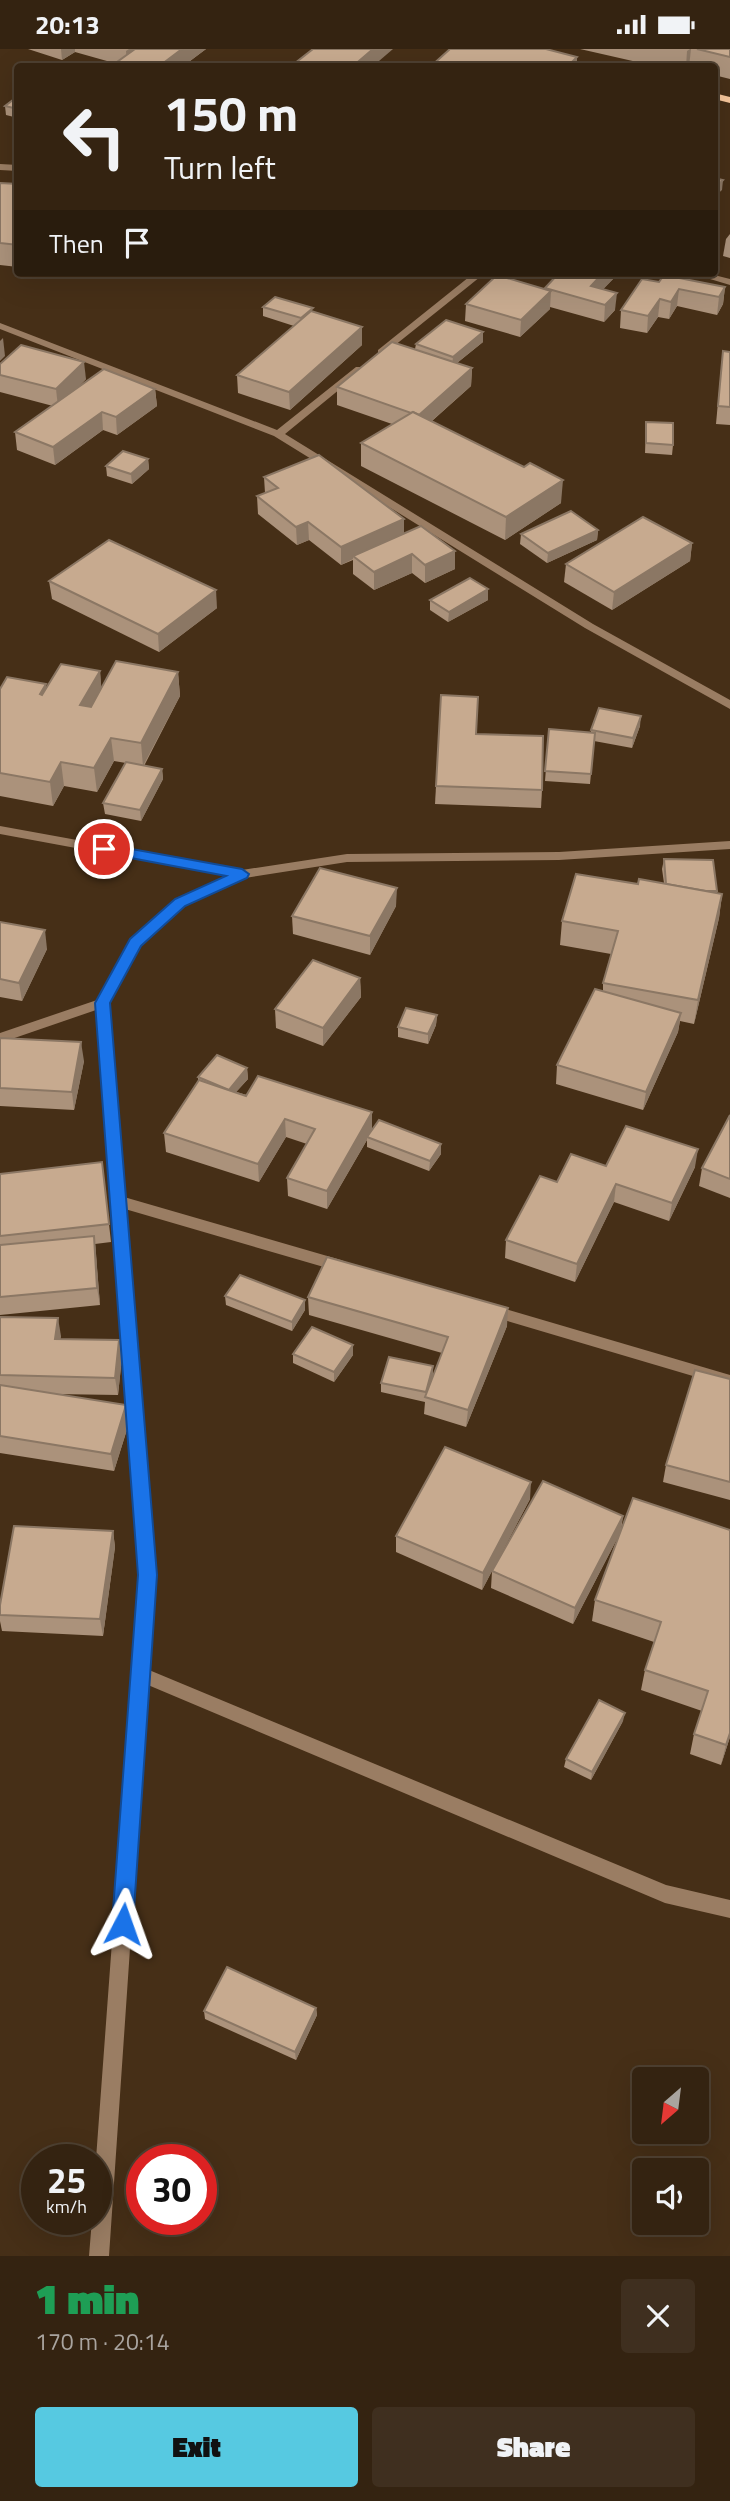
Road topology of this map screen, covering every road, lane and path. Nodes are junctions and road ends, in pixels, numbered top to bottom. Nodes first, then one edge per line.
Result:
1 (519, 49) edge
2 (575, 63) edge
3 (475, 277) edge
4 (711, 277) edge
5 (730, 282) edge
6 (0, 326) edge
7 (374, 358) edge
8 (363, 366) edge
9 (278, 434) junction
10 (730, 705) edge
11 (0, 830) edge
12 (730, 845) edge
13 (242, 874) junction
14 (102, 1003) junction
15 (0, 1038) edge
16 (118, 1201) junction
17 (356, 1271) edge
18 (475, 1306) edge
19 (730, 1381) edge
20 (140, 1674) junction
21 (730, 1909) edge
22 (99, 2256) edge

1 - 2 main road
3 - 7 street
4 - 5 street
6 - 9 street
8 - 9 street
9 - 10 street
11 - 13 street
12 - 13 street
13 - 14 street
14 - 15 street
14 - 16 street
16 - 17 street
16 - 20 street
18 - 19 street
20 - 21 street
20 - 22 street

